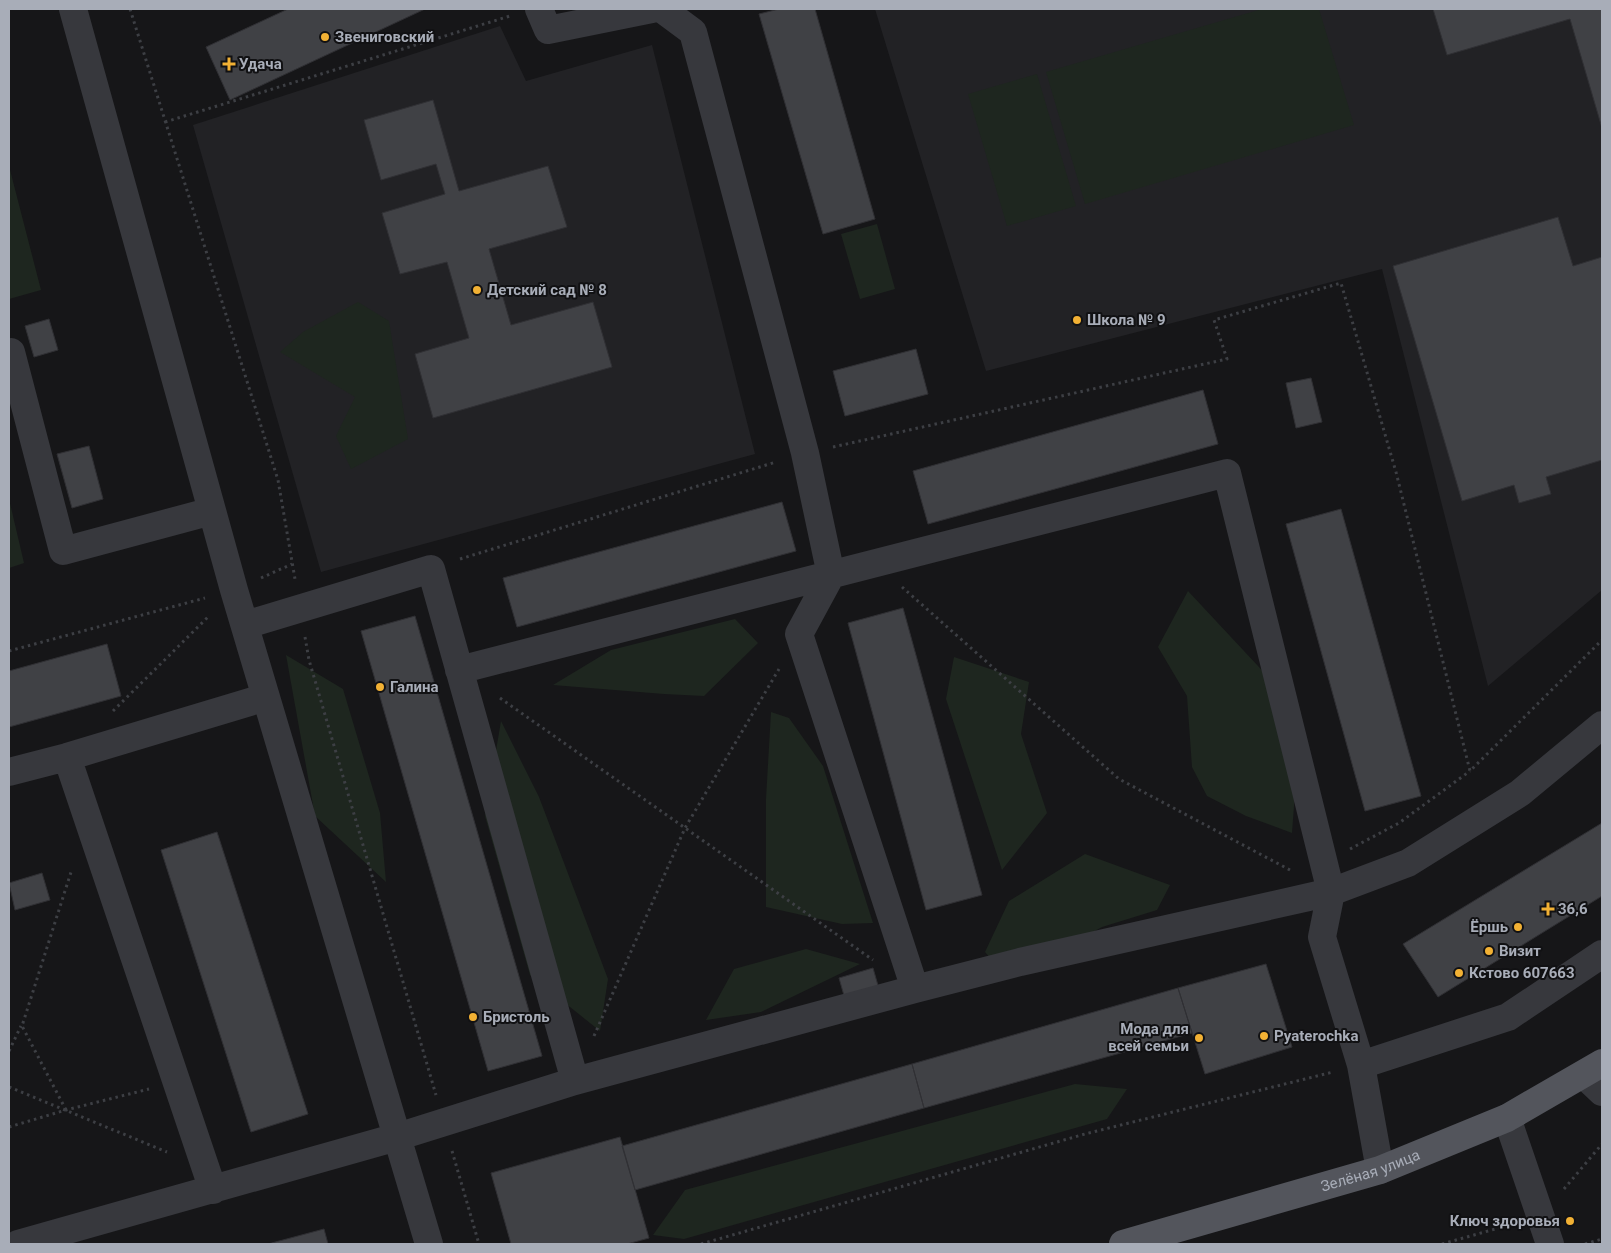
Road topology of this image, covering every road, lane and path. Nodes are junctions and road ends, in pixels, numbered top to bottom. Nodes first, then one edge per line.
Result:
1 (73, 9) edge
2 (652, 9) edge
3 (662, 9) edge
4 (527, 12) edge
5 (165, 122) dead end
6 (10, 352) dead end
7 (805, 453) junction
8 (212, 511) junction
9 (875, 563) junction
10 (292, 564) dead end
11 (431, 568) junction
12 (831, 575) junction
13 (234, 590) junction
14 (245, 625) junction
15 (799, 634) junction
16 (1602, 640) edge
17 (9, 651) edge
18 (459, 670) junction
19 (266, 697) junction
20 (500, 698) dead end
21 (109, 715) dead end
22 (1602, 725) edge
23 (67, 757) junction
24 (1470, 771) junction
25 (9, 772) edge
26 (685, 828) junction
27 (73, 866) dead end
28 (1331, 892) junction
29 (1602, 954) edge
30 (875, 962) dead end
31 (914, 989) junction
32 (22, 1026) junction
33 (9, 1051) edge
34 (1361, 1066) junction
35 (1596, 1076) edge
36 (575, 1081) junction
37 (176, 1082) junction
38 (9, 1087) edge
39 (66, 1110) junction
40 (1507, 1118) junction
41 (9, 1127) edge
42 (397, 1138) junction
43 (1380, 1170) junction
44 (209, 1178) junction
45 (1602, 1239) edge
46 (18, 1244) edge
47 (428, 1244) edge
48 (701, 1244) edge
49 (1124, 1244) edge
50 (1550, 1244) edge
51 (1585, 1244) edge

1 - 8 street
2 - 4 street
3 - 7 street
4 - 5 path
6 - 8 street
7 - 11 path
7 - 12 street
7 - 24 path
8 - 13 street
9 - 12 street
9 - 28 path
9 - 28 street
10 - 13 path
11 - 14 street
11 - 18 street
12 - 15 street
12 - 18 street
13 - 14 street
13 - 17 path
13 - 21 path
14 - 19 street
15 - 26 path
15 - 31 street
16 - 24 path
18 - 36 street
19 - 23 street
19 - 42 street
20 - 26 path
22 - 28 street
23 - 25 street
23 - 37 street
24 - 28 path
26 - 30 path
26 - 36 path
27 - 32 path
28 - 31 street
28 - 34 street
29 - 34 street
31 - 36 street
32 - 33 path
32 - 39 path
34 - 43 street
34 - 48 path
35 - 40 main road, Зелёная улица
36 - 42 street
37 - 39 path
37 - 44 street
38 - 39 path
39 - 41 path
39 - 44 path
40 - 43 main road, Зелёная улица
40 - 50 street
42 - 44 street
42 - 47 street
43 - 49 main road, Зелёная улица
44 - 46 street
45 - 51 path

